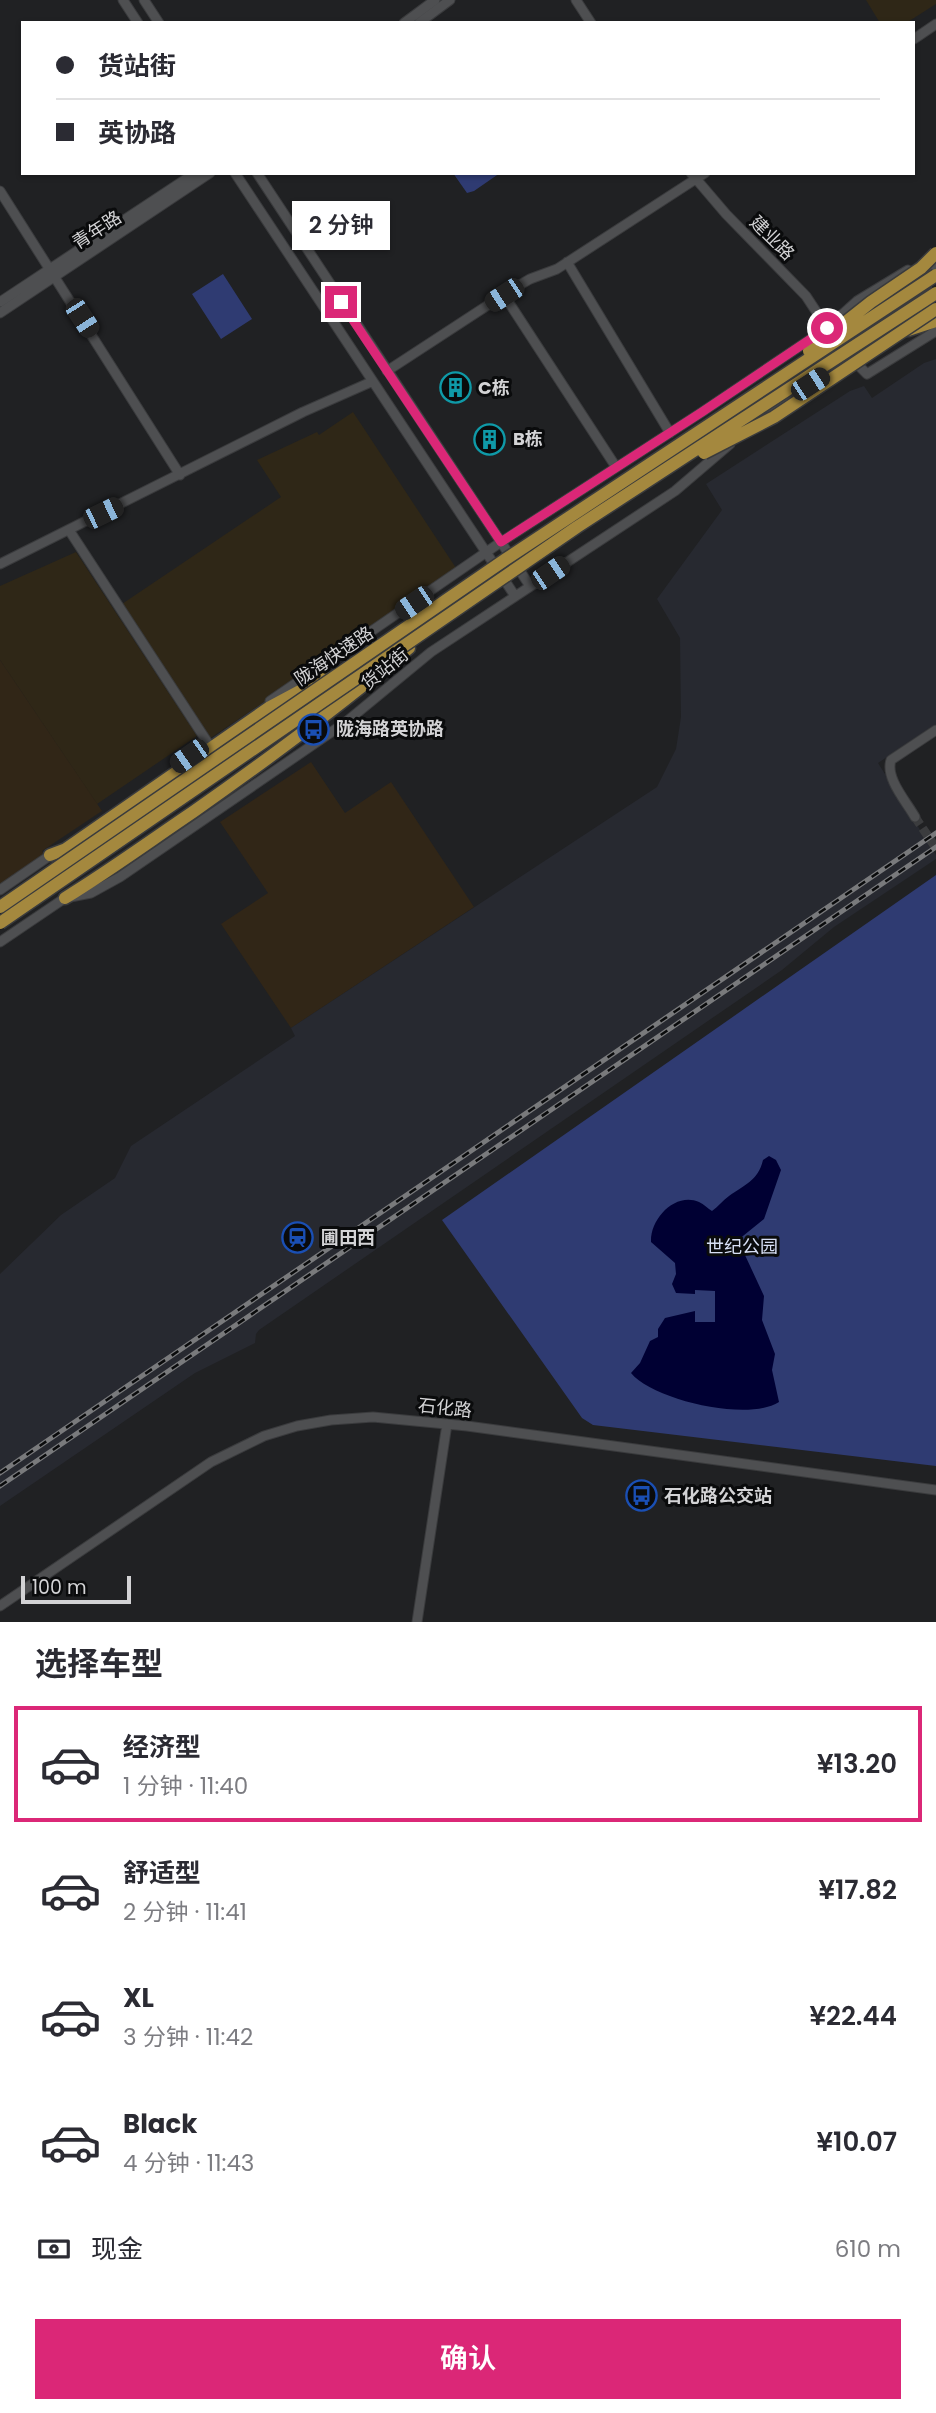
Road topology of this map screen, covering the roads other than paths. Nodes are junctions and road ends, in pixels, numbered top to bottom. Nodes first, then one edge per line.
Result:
1 (123, 0) edge
2 (145, 0) edge
3 (435, 0) edge
4 (450, 0) edge
5 (576, 0) edge
6 (137, 21) edge
7 (158, 21) edge
8 (407, 21) edge
9 (422, 21) edge
10 (590, 21) edge
11 (936, 24) edge
12 (915, 38) edge
13 (192, 175) edge
14 (207, 175) edge
15 (236, 175) edge
16 (258, 175) edge
17 (697, 175) edge
18 (0, 191) edge
19 (936, 253) edge
20 (567, 262) junction
21 (936, 266) edge
22 (52, 273) junction
23 (936, 275) edge
24 (936, 293) edge
25 (504, 295) junction
26 (0, 302) edge
27 (936, 303) edge
28 (936, 310) edge
29 (0, 313) edge
30 (936, 321) edge
31 (827, 328) junction
32 (936, 331) edge
33 (898, 334) junction
34 (851, 358) junction
35 (387, 371) junction
36 (371, 382) junction
37 (765, 388) junction
38 (670, 433) junction
39 (617, 467) junction
40 (180, 475) junction
41 (656, 476) junction
42 (69, 530) junction
43 (501, 542) junction
44 (486, 553) junction
45 (0, 564) edge
46 (530, 586) junction
47 (514, 596) junction
48 (444, 618) junction
49 (381, 645) junction
50 (936, 730) edge
51 (208, 743) junction
52 (915, 817) tunnel mouth
53 (50, 855) junction
54 (0, 890) edge
55 (65, 898) junction
56 (0, 907) edge
57 (0, 923) edge
58 (0, 942) edge
59 (447, 1424) junction
60 (936, 1490) edge
61 (0, 1606) edge
62 (417, 1622) edge

1 - 6 street
2 - 7 street
3 - 8 street
4 - 9 street
5 - 10 street
11 - 12 street
13 - 22 street, 青年路
14 - 22 street, 青年路
15 - 36 street
16 - 35 street
17 - 20 street
17 - 31 street, 建业路
18 - 22 street
19 - 31 street
19 - 37 highway, bridge
20 - 25 street
20 - 38 street
21 - 31 street
22 - 26 street, 青年路
22 - 29 street, 青年路
22 - 40 street
23 - 37 highway, 陇海快速路, bridge
24 - 41 highway, 陇海快速路, bridge
25 - 35 street
25 - 39 street
27 - 34 street, 货站街
28 - 33 highway, bridge
30 - 33 highway, bridge
31 - 38 street, 货站街
32 - 34 street
33 - 41 highway, bridge
34 - 46 street, 货站街
35 - 43 street
36 - 40 street
36 - 44 street
37 - 49 highway, 陇海快速路, bridge
38 - 39 street, 货站街
39 - 43 street, 货站街
40 - 42 street
41 - 48 highway, 陇海快速路, bridge
42 - 45 street
42 - 51 street
43 - 44 street, 货站街
43 - 46 street
44 - 47 street
44 - 51 street, 货站街
46 - 47 street, 货站街
47 - 55 street, 货站街
48 - 55 highway, bridge
48 - 57 highway, 陇海快速路, bridge
49 - 53 highway, bridge
49 - 56 highway, 陇海快速路, bridge
50 - 52 street
51 - 53 street, 货站街
53 - 54 street, 货站街
55 - 58 street, 货站街
59 - 60 street, 石化路
59 - 61 street, 石化路
59 - 62 street

